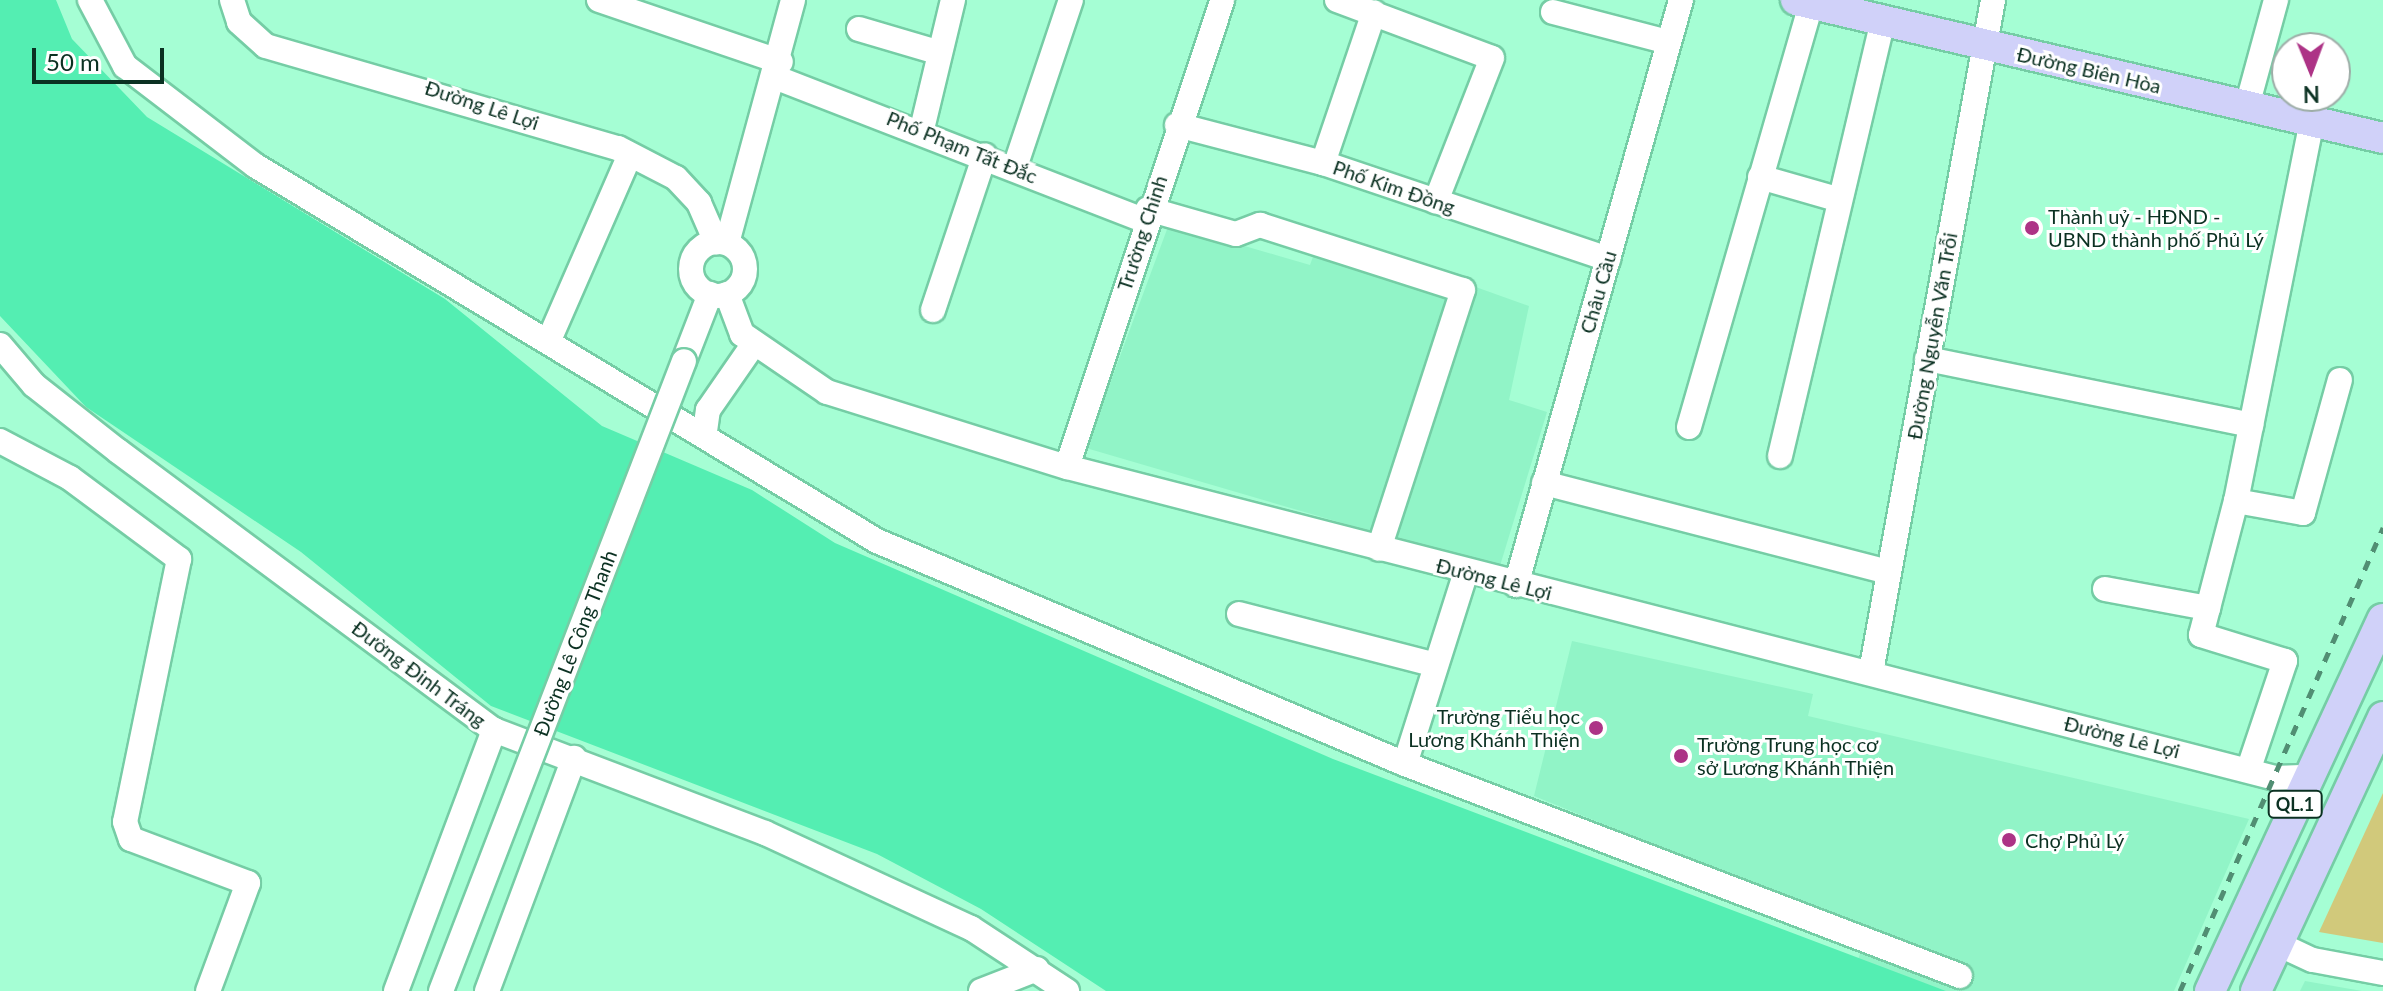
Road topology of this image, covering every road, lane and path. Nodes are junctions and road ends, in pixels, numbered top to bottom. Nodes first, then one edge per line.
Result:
1 (90, 0) edge
2 (232, 0) edge
3 (599, 0) edge
4 (793, 0) edge
5 (953, 0) edge
6 (1071, 0) edge
7 (1222, 0) edge
8 (1337, 0) edge
9 (1681, 0) edge
10 (1993, 0) edge
11 (2276, 0) edge
12 (1803, 2) edge
13 (1374, 12) junction
14 (1553, 12) dead end
15 (1883, 21) junction
16 (859, 29) dead end
17 (1668, 42) junction
18 (1984, 45) junction
19 (940, 53) junction
20 (779, 70) junction
21 (2247, 106) junction
22 (2312, 122) junction
23 (1177, 125) junction
24 (922, 129) junction
25 (2383, 138) edge
26 (630, 155) junction
27 (985, 155) junction
28 (1323, 163) junction
29 (1015, 167) junction
30 (1760, 177) junction
31 (1840, 200) junction
32 (1436, 201) junction
33 (1147, 215) junction
34 (721, 243) junction
35 (1608, 259) junction
36 (718, 294) junction
37 (933, 310) dead end
38 (549, 340) junction
39 (0, 345) edge
40 (753, 345) junction
41 (1927, 359) junction
42 (2340, 380) dead end
43 (2251, 425) junction
44 (1689, 427) dead end
45 (705, 431) junction
46 (0, 441) edge
47 (1780, 456) dead end
48 (1067, 467) junction
49 (1544, 483) junction
50 (2236, 501) junction
51 (1379, 549) junction
52 (1466, 572) junction
53 (1888, 572) junction
54 (1516, 585) junction
55 (2105, 589) dead end
56 (2208, 608) junction
57 (1239, 614) dead end
58 (2383, 619) edge
59 (1436, 665) junction
60 (1871, 672) junction
61 (2383, 717) edge
62 (494, 730) junction
63 (574, 758) junction
64 (1405, 764) junction
65 (2249, 768) junction
66 (2308, 777) junction
67 (2347, 793) junction
68 (2278, 944) junction
69 (1037, 969) junction
70 (2383, 973) edge
71 (1960, 976) dead end
72 (208, 991) edge
73 (396, 991) edge
74 (441, 991) edge
75 (487, 991) edge
76 (981, 991) edge
77 (1067, 991) edge
78 (2210, 991) edge
79 (2256, 991) edge

1 - 38 street
2 - 26 street, Đường Lê Lợi
3 - 20 street, Phố Phạm Tất Đắc
4 - 20 street
5 - 19 street
6 - 29 street
7 - 23 street, Trường Chinh
8 - 13 street
9 - 17 street, Châu Cầu
10 - 18 street, Đường Nguyễn Văn Trỗi
11 - 21 street
12 - 15 main road, Đường Biên Hòa
12 - 30 street
13 - 28 street
13 - 32 street
14 - 17 street
15 - 18 main road, Đường Biên Hòa
15 - 31 street
16 - 19 street
17 - 35 street, Châu Cầu
18 - 21 main road, Đường Biên Hòa
18 - 41 street, Đường Nguyễn Văn Trỗi
19 - 24 street
20 - 24 street, Phố Phạm Tất Đắc
20 - 34 street
21 - 22 main road, Đường Biên Hòa
22 - 25 main road, Đường Biên Hòa
22 - 43 street
23 - 28 street, Phố Kim Đồng
23 - 33 street, Trường Chinh
24 - 27 street, Phố Phạm Tất Đắc
26 - 34 street, Đường Lê Lợi
26 - 38 street
27 - 29 street, Phố Phạm Tất Đắc
27 - 37 street
28 - 32 street, Phố Kim Đồng
29 - 33 street, Phố Phạm Tất Đắc
30 - 31 street
30 - 44 street
31 - 47 street
32 - 35 street, Phố Kim Đồng
33 - 48 street, Trường Chinh
33 - 51 street, Phố Phạm Tất Đắc
34 - 36 street
34 - 36 street
35 - 49 street, Châu Cầu
36 - 40 street
36 - 74 street, Đường Lê Công Thanh, bridge
38 - 45 street
39 - 62 street, Đường Đinh Tráng
40 - 45 street
40 - 48 street, Đường Lê Lợi
41 - 43 street
41 - 53 street, Đường Nguyễn Văn Trỗi
42 - 50 street
43 - 50 street
45 - 64 street
46 - 72 street
48 - 51 street, Đường Lê Lợi
49 - 53 street
49 - 54 street, Châu Cầu
50 - 56 street
51 - 52 street, Đường Lê Lợi
52 - 54 street, Đường Lê Lợi
52 - 59 street
53 - 60 street, Đường Nguyễn Văn Trỗi
54 - 60 street, Đường Lê Lợi
55 - 56 street
56 - 65 street
57 - 59 street
58 - 66 main road, QL.1
59 - 64 street
60 - 65 street, Đường Lê Lợi
61 - 67 main road, QL.1
62 - 63 street, Đường Đinh Tráng
62 - 73 street
63 - 69 street, Đường Đinh Tráng
63 - 75 street
64 - 71 street
65 - 66 street, Đường Lê Lợi
66 - 67 main road
66 - 78 main road, QL.1
67 - 68 main road, QL.1
68 - 70 street
68 - 79 main road, QL.1
69 - 76 street
69 - 77 street, Đường Đinh Tráng

